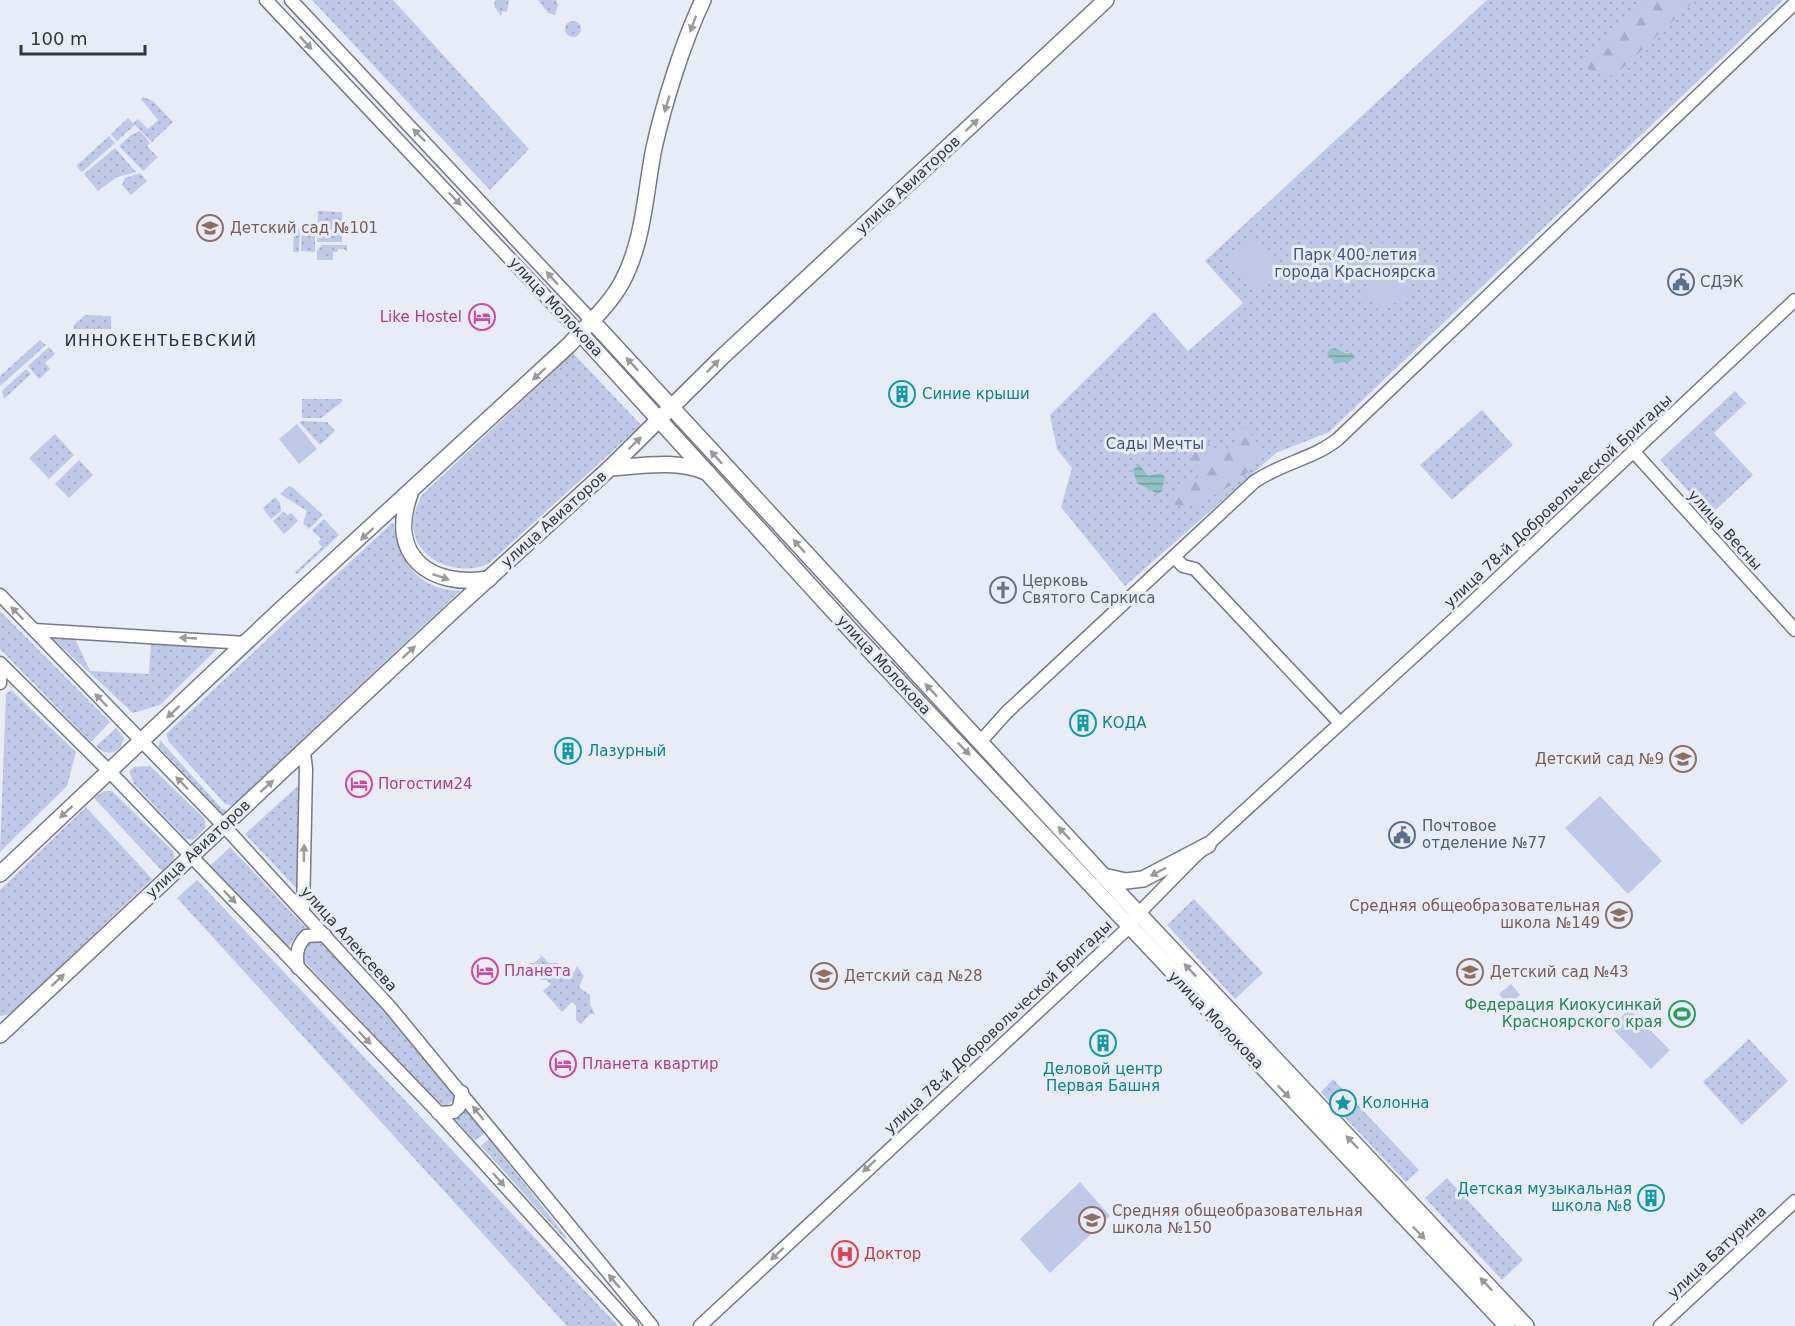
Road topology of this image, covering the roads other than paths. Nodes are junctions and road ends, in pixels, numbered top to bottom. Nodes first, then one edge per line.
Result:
1 (266, 0) edge
2 (291, 0) edge
3 (703, 0) edge
4 (1106, 0) edge
5 (1795, 3) edge
6 (1795, 300) edge
7 (592, 321) junction
8 (580, 333) junction
9 (672, 407) junction
10 (660, 419) junction
11 (1633, 451) junction
12 (610, 468) junction
13 (711, 475) junction
14 (410, 494) junction
15 (1179, 561) junction
16 (489, 579) junction
17 (0, 595) edge
18 (34, 630) junction
19 (1795, 630) edge
20 (246, 643) junction
21 (1, 664) edge
22 (0, 683) edge
23 (1340, 723) junction
24 (142, 742) junction
25 (980, 742) junction
26 (304, 752) junction
27 (110, 772) junction
28 (223, 825) junction
29 (1208, 844) junction
30 (190, 855) junction
31 (0, 874) edge
32 (1103, 876) junction
33 (303, 911) junction
34 (1138, 914) junction
35 (1128, 928) junction
36 (325, 935) junction
37 (298, 968) junction
38 (16, 1020) junction
39 (0, 1023) edge
40 (0, 1035) edge
41 (462, 1092) junction
42 (438, 1113) junction
43 (1795, 1200) edge
44 (632, 1326) edge
45 (652, 1326) edge
46 (700, 1326) edge
47 (1507, 1326) edge
48 (1526, 1326) edge
49 (1660, 1326) edge

1 -> 8 street, улица Молокова
7 -> 2 street, улица Молокова
3 -> 7 main road
9 -> 4 main road, улица Авиаторов
5 - 15 street
6 - 11 street, улица 78-й Добровольческой Бригады
7 - 8 main road
9 -> 7 main road, улица Молокова
8 - 10 main road, улица Молокова
8 -> 14 main road
9 - 10 main road, улица Авиаторов
25 -> 9 main road, улица Молокова
12 -> 10 main road, улица Авиаторов
10 - 13 main road, улица Молокова
11 - 19 street, улица Весны
11 - 23 street, улица 78-й Добровольческой Бригады
12 - 13 main road
12 - 16 main road, улица Авиаторов
13 -> 35 main road, улица Молокова
14 -> 16 main road
14 -> 20 main road
15 - 23 street
15 - 25 street
26 -> 16 main road, улица Авиаторов
18 -> 17 street, улица Алексеева
20 -> 18 street
24 -> 18 street, улица Алексеева
20 -> 24 main road
21 - 22 street
21 - 27 street
23 - 29 street, улица 78-й Добровольческой Бригады
24 - 27 main road
28 -> 24 street, улица Алексеева
32 -> 25 main road, улица Молокова
28 -> 26 main road, улица Авиаторов
33 -> 26 street
27 - 30 street
27 -> 31 main road
28 - 30 main road, улица Авиаторов
28 - 33 street, улица Алексеева
29 -> 32 main road
29 - 34 street, улица 78-й Добровольческой Бригады
30 -> 37 street
38 -> 30 main road, улица Авиаторов
32 - 34 main road, улица Молокова
33 - 36 street, улица Алексеева
34 - 35 street, улица 78-й Добровольческой Бригады
48 -> 34 main road, улица Молокова
35 -> 46 street, улица 78-й Добровольческой Бригады
35 -> 47 main road, улица Молокова
36 - 37 street
36 - 41 street, улица Алексеева
37 -> 42 street
38 - 39 main road
38 - 40 main road, улица Авиаторов
41 - 42 street
45 -> 41 street, улица Алексеева
42 -> 44 street
43 - 49 street, улица Батурина

